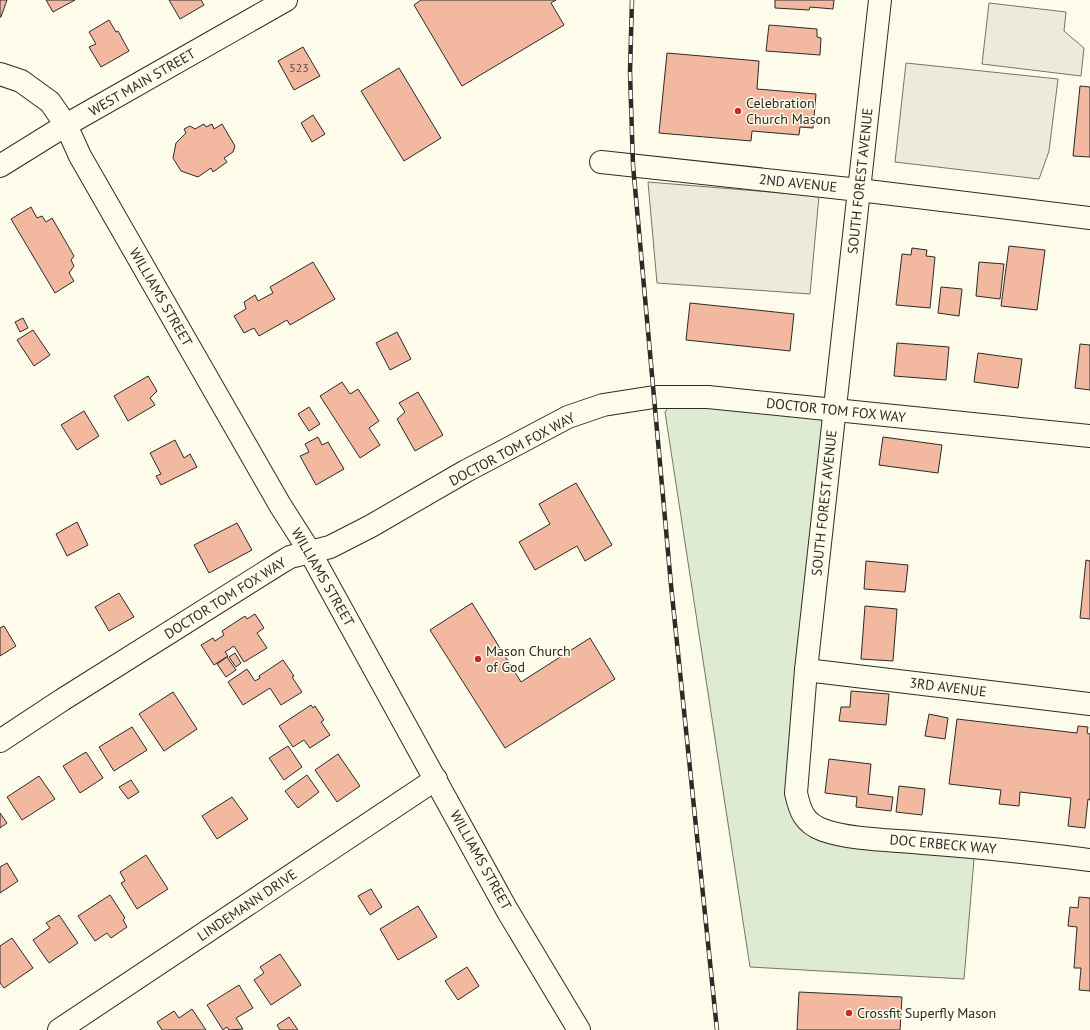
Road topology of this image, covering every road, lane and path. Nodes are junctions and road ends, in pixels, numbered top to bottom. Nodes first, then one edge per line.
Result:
1 (286, 0) edge
2 (880, 0) edge
3 (0, 74) edge
4 (66, 125) junction
5 (601, 162) dead end
6 (0, 166) edge
7 (859, 190) junction
8 (1090, 218) edge
9 (834, 410) junction
10 (1090, 436) edge
11 (310, 552) junction
12 (806, 670) junction
13 (1090, 704) edge
14 (0, 741) edge
15 (436, 779) junction
16 (803, 815) joint
17 (1090, 860) edge
18 (59, 1030) edge
19 (579, 1030) edge

1 - 4 street, WEST MAIN STREET
2 - 7 street, SOUTH FOREST AVENUE
3 - 4 street, WILLIAMS STREET
4 - 6 street, WEST MAIN STREET
4 - 11 street, WILLIAMS STREET
5 - 7 street, 2ND AVENUE
7 - 8 street, 2ND AVENUE
7 - 9 street, SOUTH FOREST AVENUE
9 - 10 street, DOCTOR TOM FOX WAY
9 - 11 street, DOCTOR TOM FOX WAY
9 - 12 street, SOUTH FOREST AVENUE
11 - 14 street, DOCTOR TOM FOX WAY
11 - 15 street, WILLIAMS STREET
12 - 13 street, 3RD AVENUE
12 - 16 street, SOUTH FOREST AVENUE
15 - 18 street, LINDEMANN DRIVE
15 - 19 street, WILLIAMS STREET
16 - 17 street, DOC ERBECK WAY

